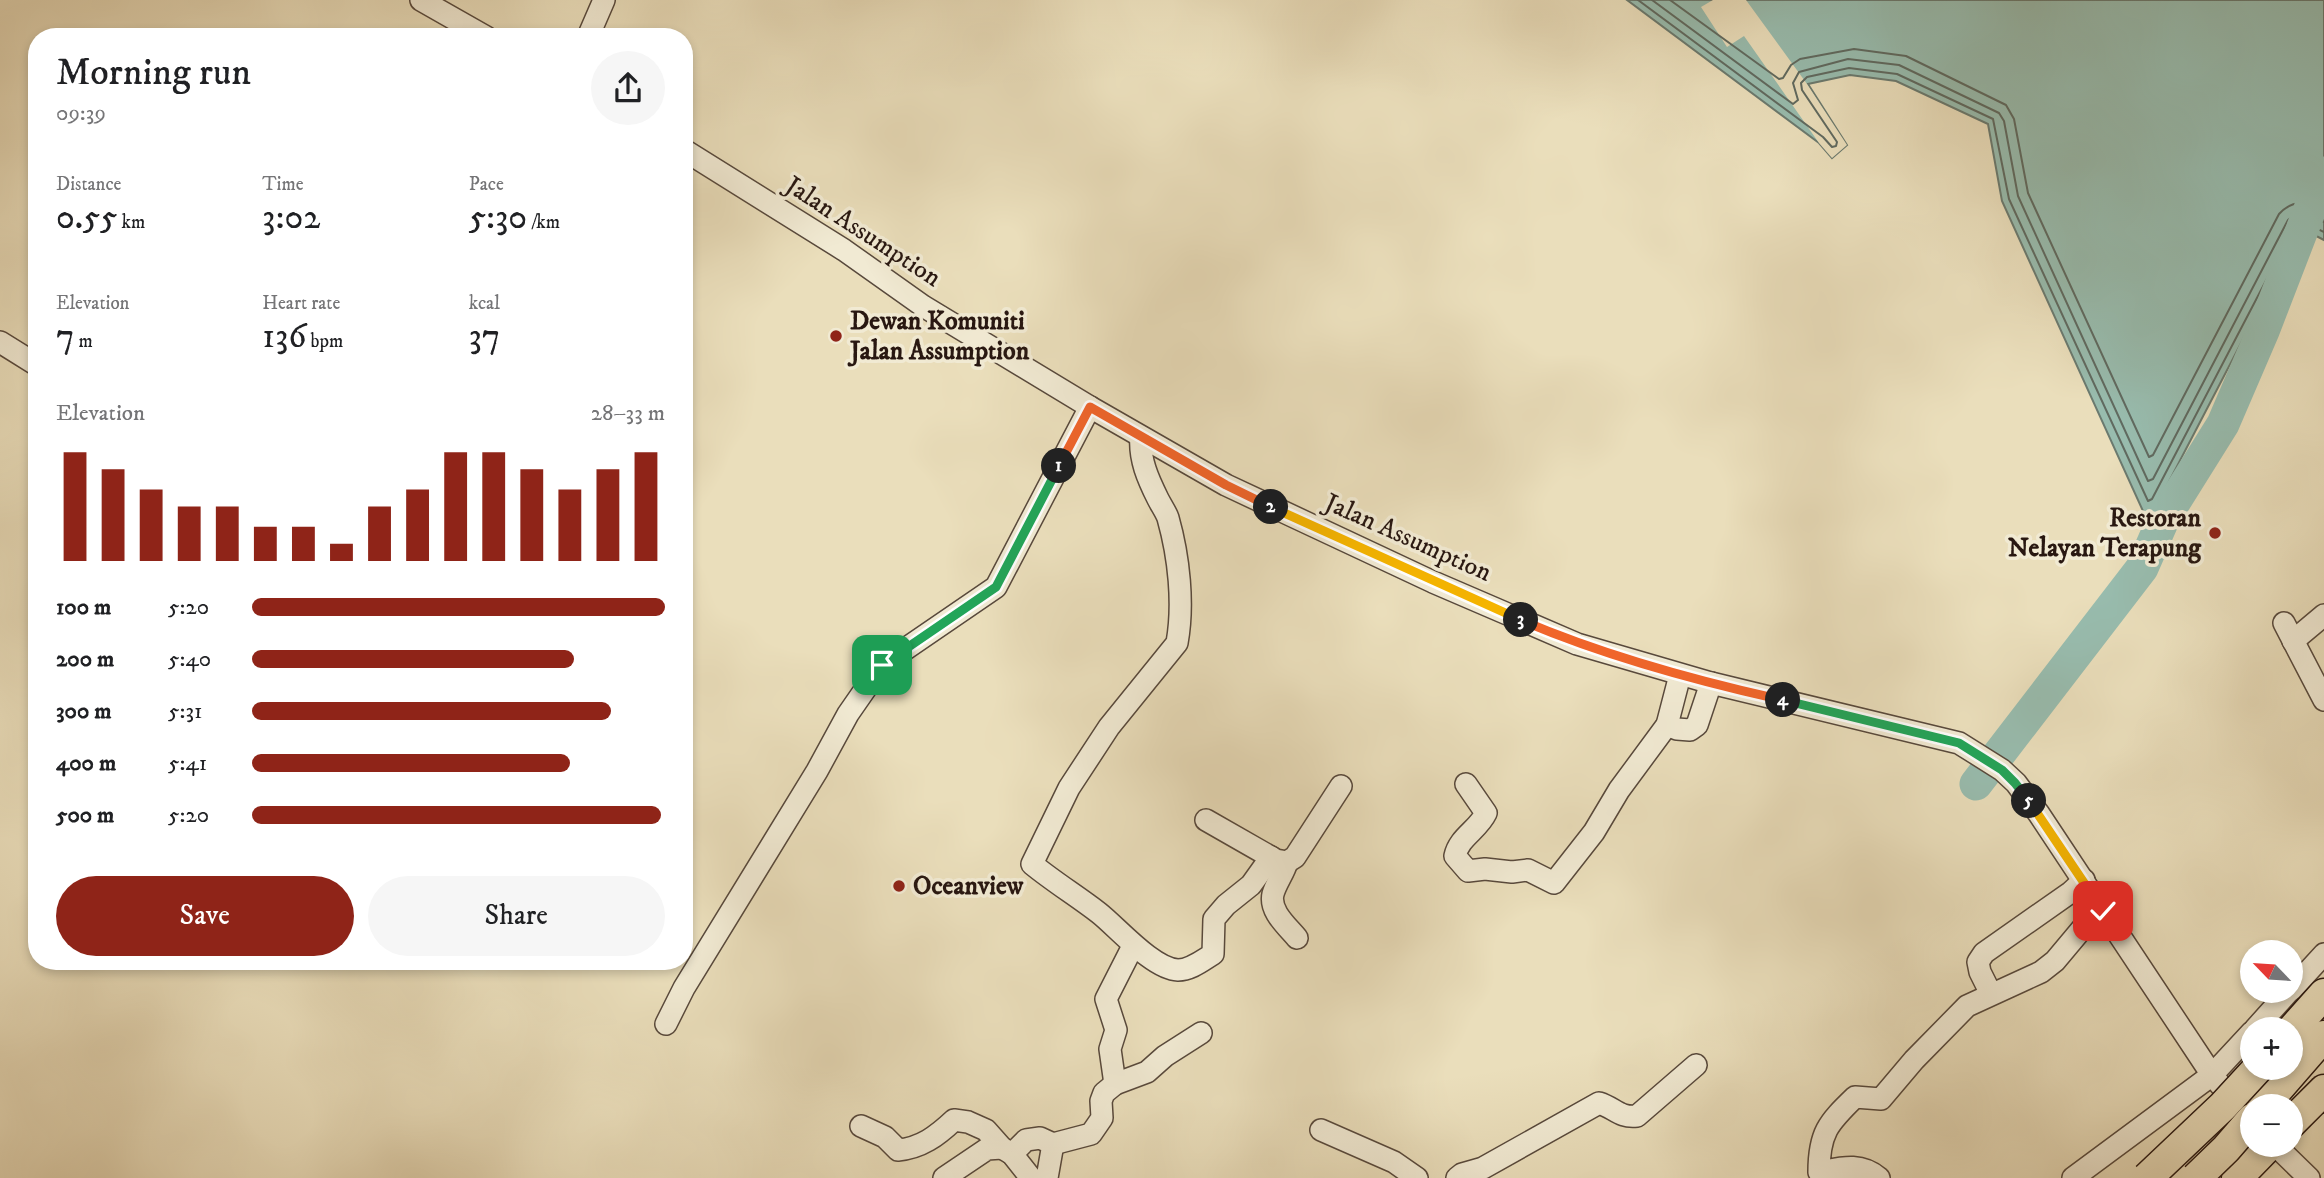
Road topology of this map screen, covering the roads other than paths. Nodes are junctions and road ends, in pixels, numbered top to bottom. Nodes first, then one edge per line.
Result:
1 (421, 0) edge
2 (604, 0) edge
3 (470, 28) edge
4 (592, 28) edge
5 (693, 156) edge
6 (0, 342) edge
7 (28, 359) edge
8 (1090, 407) junction
9 (1141, 437) junction
10 (2324, 615) edge
11 (1680, 675) junction
12 (1711, 683) junction
13 (2324, 700) edge
14 (1667, 726) junction
15 (1466, 784) dead end
16 (1341, 786) dead end
17 (1206, 820) dead end
18 (1279, 859) junction
19 (2070, 892) junction
20 (2095, 917) junction
21 (1297, 938) dead end
22 (1133, 946) junction
23 (2324, 954) edge
24 (2303, 977) edge
25 (1991, 994) junction
26 (2324, 994) edge
27 (2279, 1003) edge
28 (2265, 1017) edge
29 (2303, 1018) edge
30 (666, 1024) dead end
31 (1201, 1033) dead end
32 (2324, 1036) edge
33 (2240, 1044) edge
34 (1696, 1065) dead end
35 (2212, 1075) junction
36 (2247, 1080) edge
37 (1115, 1084) junction
38 (2324, 1090) edge
39 (2273, 1094) edge
40 (2240, 1106) edge
41 (2303, 1111) edge
42 (861, 1126) dead end
43 (1321, 1130) dead end
44 (2240, 1133) edge
45 (1053, 1144) junction
46 (1007, 1151) junction
47 (2240, 1156) edge
48 (2259, 1157) edge
49 (2286, 1157) edge
50 (1487, 1173) edge
51 (944, 1178) edge
52 (1031, 1178) edge
53 (1047, 1178) edge
54 (1416, 1178) edge
55 (1457, 1178) edge
56 (1879, 1178) edge
57 (2073, 1178) edge
58 (2147, 1178) edge
59 (2196, 1178) edge
60 (2219, 1178) edge
61 (2237, 1178) edge
62 (2309, 1178) edge

1 - 3 street
2 - 4 street
5 - 8 street, Jalan Assumption
6 - 7 street
8 - 9 street, Jalan Assumption
8 - 30 street
9 - 11 street, Jalan Assumption
9 - 22 street
10 - 13 street
11 - 12 street, Jalan Assumption
11 - 14 street
12 - 14 street
12 - 19 street, Jalan Assumption
14 - 15 street
16 - 18 street
17 - 18 street
18 - 21 street
18 - 22 street
19 - 20 street, Jalan Assumption
19 - 25 street
20 - 25 street
20 - 35 street, Jalan Assumption
22 - 37 street
23 - 24 street
25 - 56 street
26 - 29 highway
27 - 28 street
31 - 37 street
32 - 39 highway
33 - 35 street
34 - 50 street
35 - 40 street, Jalan Assumption
35 - 57 street
36 - 58 highway, bridge
37 - 45 street
38 - 41 highway
42 - 46 street
43 - 54 street
44 - 59 highway, bridge
45 - 46 street
45 - 53 street
46 - 51 street
46 - 52 street
47 - 60 street
48 - 61 highway
49 - 62 street
50 - 55 street

